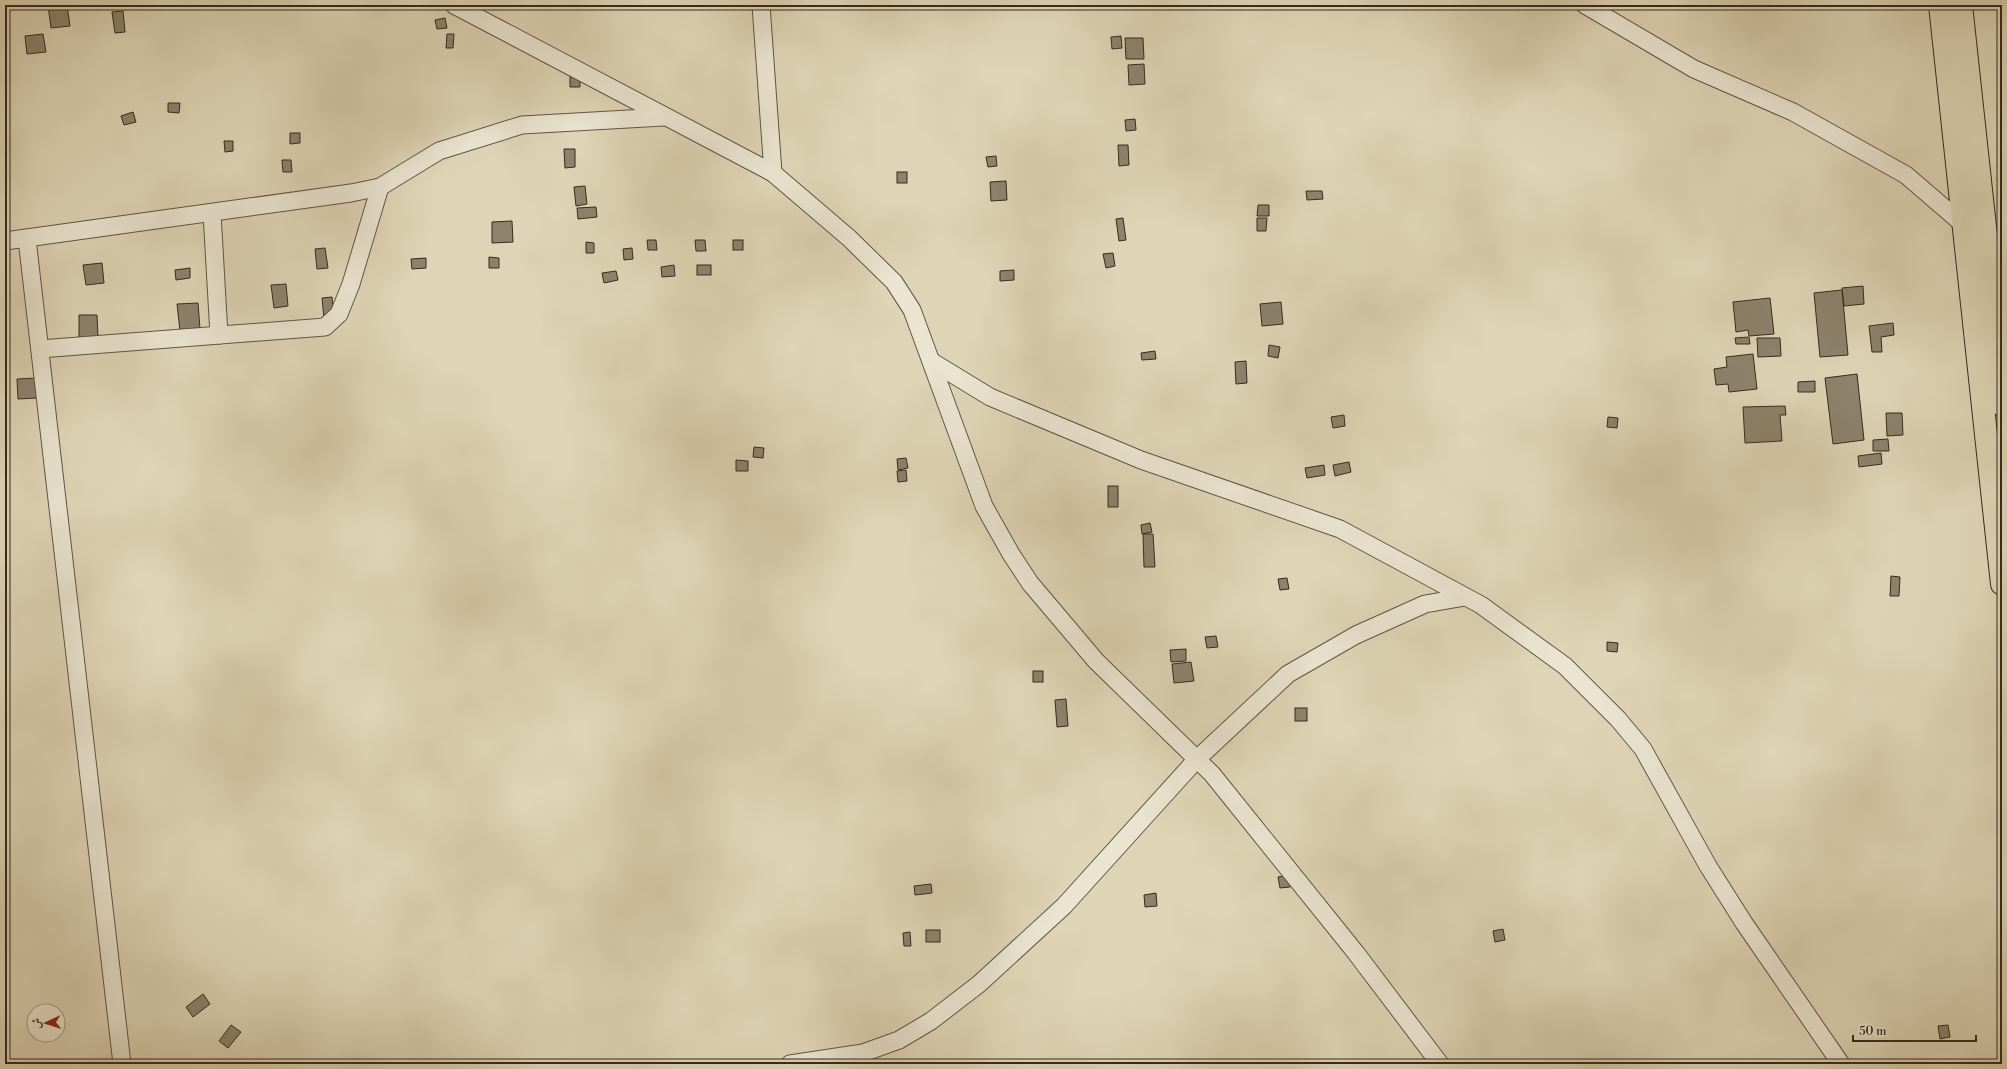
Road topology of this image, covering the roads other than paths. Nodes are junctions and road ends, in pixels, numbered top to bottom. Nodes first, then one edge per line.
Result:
1 (454, 5) edge
2 (761, 5) edge
3 (1585, 5) edge
4 (1940, 5) edge
5 (1961, 5) edge
6 (664, 117) junction
7 (773, 173) junction
8 (380, 187) junction
9 (212, 213) junction
10 (1964, 225) junction
11 (27, 239) junction
12 (5, 241) edge
13 (219, 336) junction
14 (1986, 347) junction
15 (40, 349) junction
16 (931, 360) junction
17 (2002, 405) edge
18 (2002, 584) edge
19 (1465, 597) junction
20 (1197, 759) junction
21 (122, 1064) edge
22 (790, 1064) edge
23 (1440, 1064) edge
24 (1841, 1064) edge

1 - 6 street
2 - 7 street
3 - 10 street
4 - 10 highway
5 - 14 highway
6 - 7 street
6 - 8 street
7 - 16 street
8 - 9 street
8 - 13 street
9 - 11 street
9 - 13 street
10 - 14 highway
11 - 12 street
11 - 15 street
13 - 15 street
14 - 17 highway
14 - 18 highway
15 - 21 street
16 - 19 street
16 - 20 street
19 - 20 street
19 - 24 street
20 - 22 street
20 - 23 street

